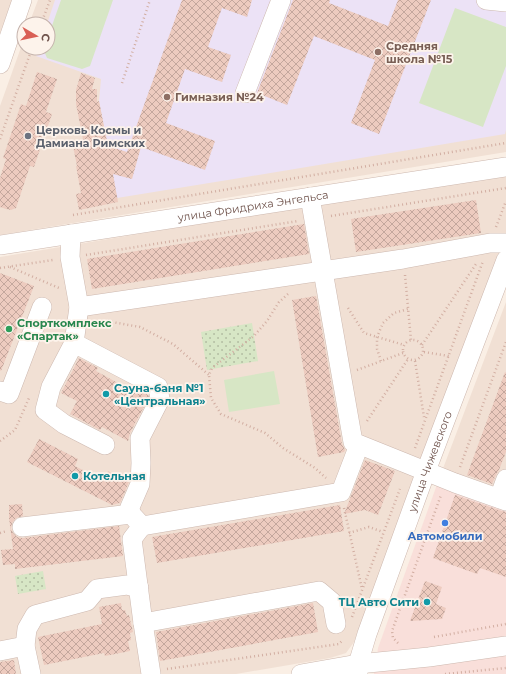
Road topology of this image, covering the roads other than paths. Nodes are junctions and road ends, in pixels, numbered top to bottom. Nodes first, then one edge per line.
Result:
1 (22, 0) edge
2 (282, 0) edge
3 (486, 0) edge
4 (506, 1) edge
5 (0, 64) edge
6 (245, 93) dead end
7 (506, 167) edge
8 (310, 197) junction
9 (71, 234) junction
10 (498, 243) edge
11 (0, 245) edge
12 (506, 260) edge
13 (323, 271) junction
14 (78, 301) junction
15 (42, 307) dead end
16 (74, 344) junction
17 (0, 391) edge
18 (356, 444) junction
19 (105, 445) dead end
20 (417, 468) junction
21 (506, 479) edge
22 (502, 500) edge
23 (136, 520) junction
24 (22, 527) dead end
25 (139, 588) junction
26 (143, 623) junction
27 (336, 624) dead end
28 (25, 646) junction
29 (506, 646) edge
30 (0, 651) edge
31 (358, 669) edge
32 (31, 674) edge
33 (151, 674) edge
34 (301, 674) edge

1 - 5 street
2 - 6 street
3 - 4 street
7 - 8 street, улица Фридриха Энгельса
8 - 9 street, улица Фридриха Энгельса
8 - 13 street
9 - 11 street, улица Фридриха Энгельса
9 - 14 street
10 - 13 street
12 - 20 street, улица Чижевского
13 - 14 street
13 - 18 street
14 - 16 street
15 - 17 street
16 - 19 street
16 - 23 street
18 - 20 street
18 - 23 street
20 - 22 street
20 - 31 street, улица Чижевского
21 - 22 street
23 - 24 street
23 - 25 street
25 - 26 street
25 - 28 street
26 - 27 street
26 - 33 street
28 - 30 street
28 - 32 street
29 - 31 street
31 - 34 street

